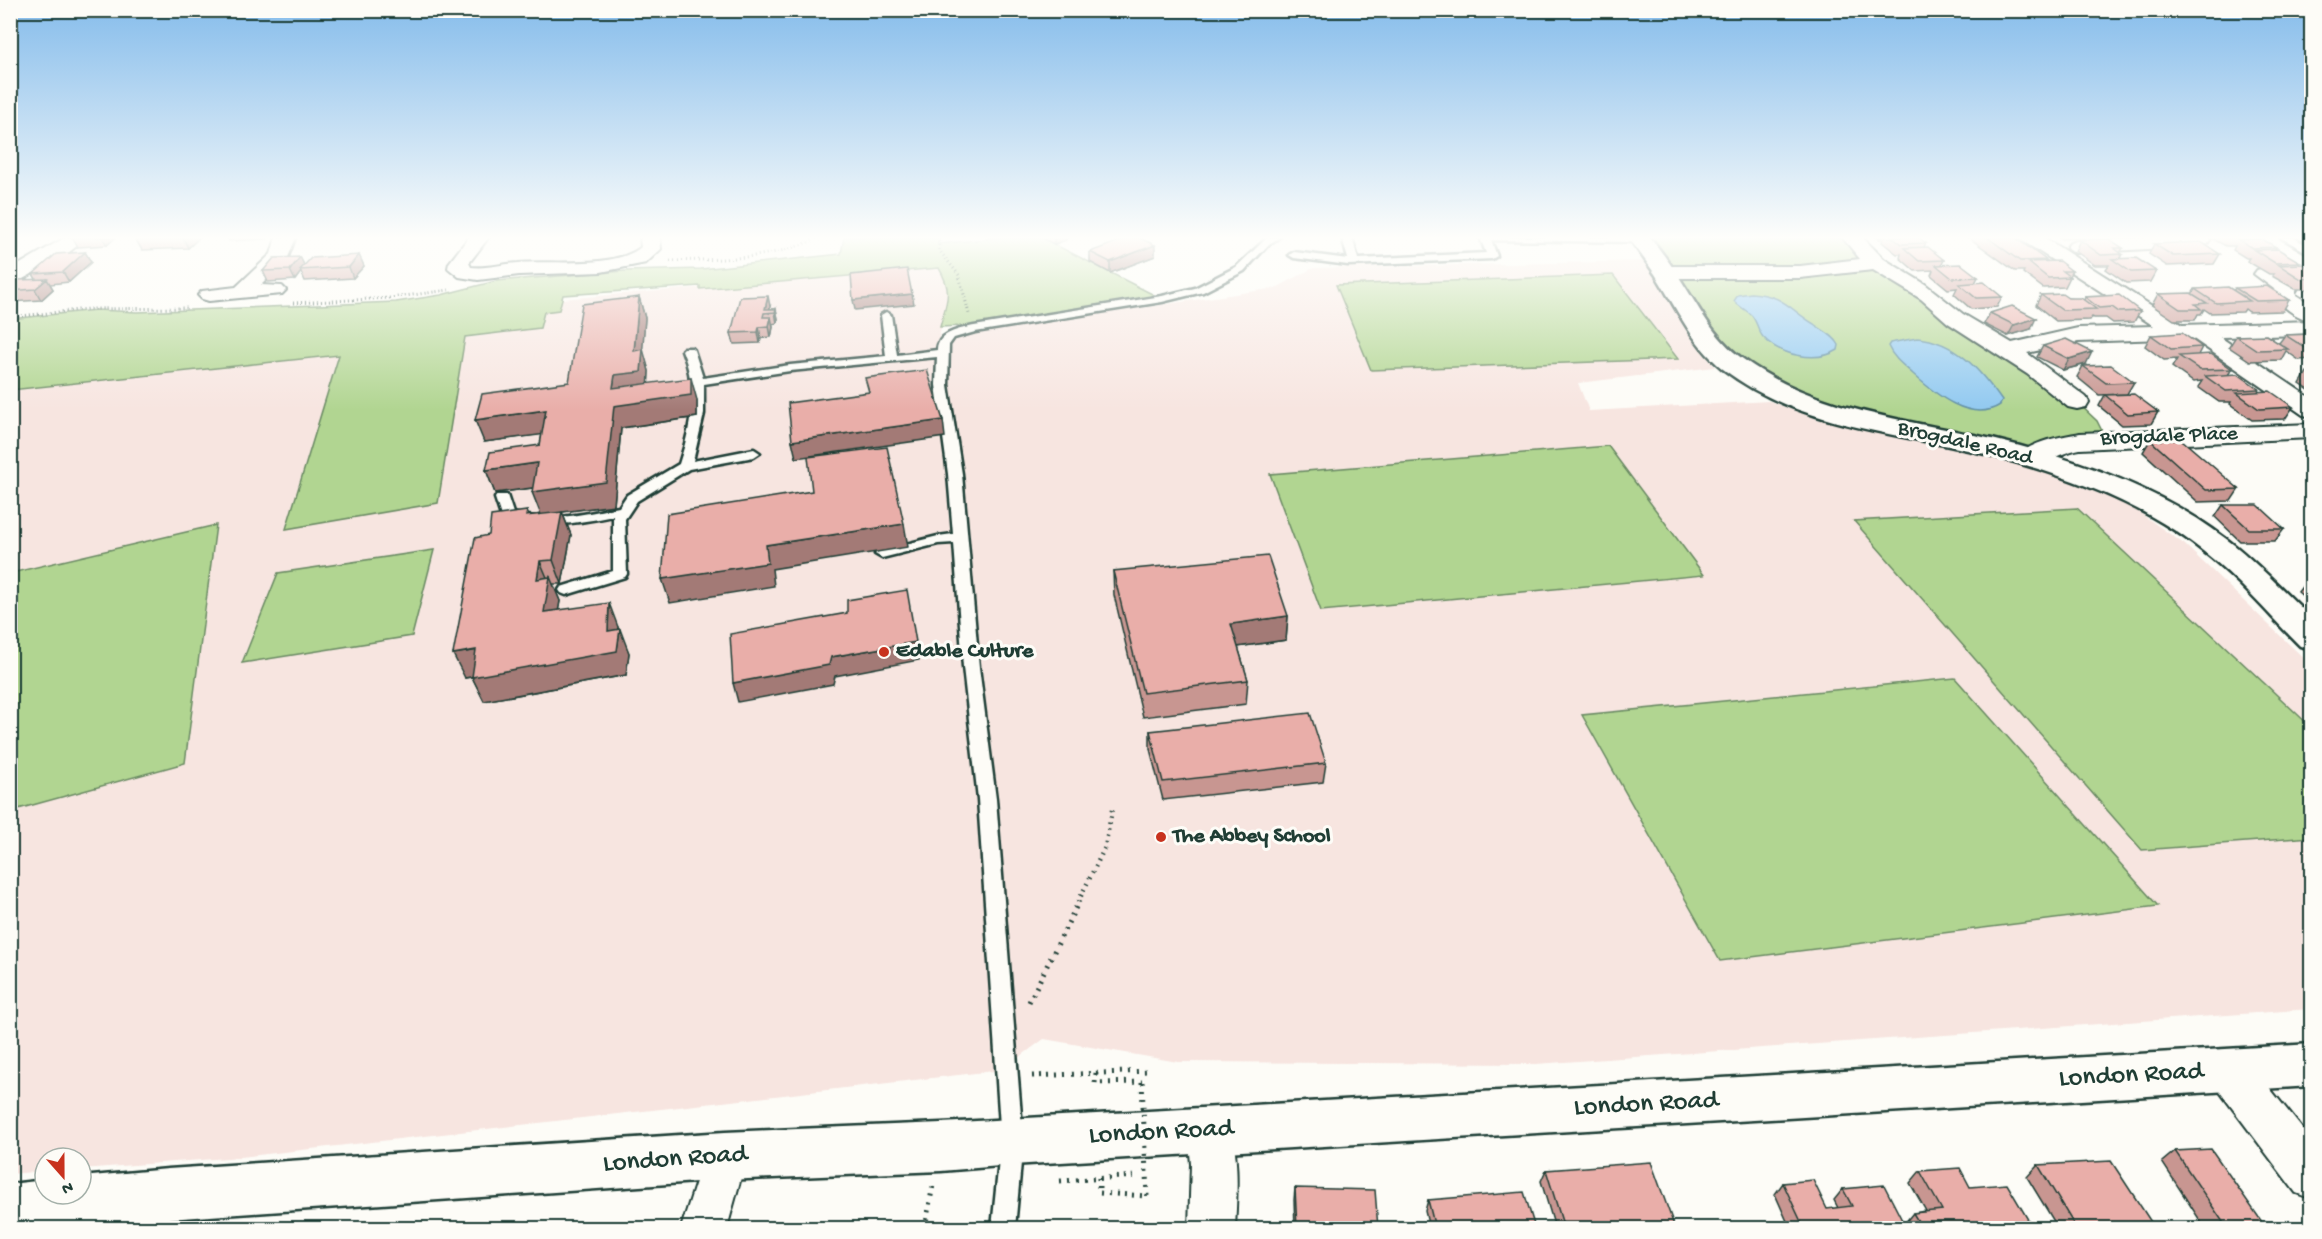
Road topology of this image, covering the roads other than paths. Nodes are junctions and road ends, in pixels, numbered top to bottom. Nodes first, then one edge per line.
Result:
1 (1179, 295) edge
2 (1680, 295) edge
3 (1928, 295) edge
4 (2123, 295) edge
5 (2285, 295) edge
6 (886, 315) dead end
7 (2312, 315) edge
8 (2312, 328) edge
9 (2186, 331) junction
10 (688, 350) dead end
11 (2008, 351) junction
12 (944, 353) junction
13 (892, 359) junction
14 (698, 382) junction
15 (2077, 402) dead end
16 (2312, 410) edge
17 (2312, 431) edge
18 (754, 453) dead end
19 (2030, 458) junction
20 (685, 466) junction
21 (502, 498) dead end
22 (625, 510) junction
23 (962, 538) junction
24 (882, 555) edge
25 (566, 590) dead end
26 (2312, 638) edge
27 (2312, 1065) edge
28 (2229, 1070) junction
29 (1210, 1130) junction
30 (1012, 1141) junction
31 (725, 1156) junction
32 (2312, 1177) edge
33 (10, 1209) edge
34 (704, 1228) edge
35 (1004, 1228) edge
36 (1212, 1228) edge

1 - 12 lane
2 - 19 main road, Brogdale Road
3 - 11 street
4 - 9 street
5 - 7 street
6 - 13 lane
8 - 9 street
9 - 11 street
9 - 16 street
10 - 14 lane
11 - 15 street
12 - 13 lane
12 - 23 lane
13 - 14 lane
14 - 20 lane
17 - 19 street, Brogdale Place
18 - 20 lane
19 - 26 main road, Brogdale Road
20 - 22 lane
21 - 22 lane
22 - 25 lane
23 - 24 lane
23 - 30 lane
27 - 28 main road, London Road
28 - 29 main road, London Road
28 - 32 street
29 - 30 main road, London Road
29 - 36 street
30 - 31 main road, London Road
30 - 35 lane
31 - 33 main road, London Road
31 - 34 street

